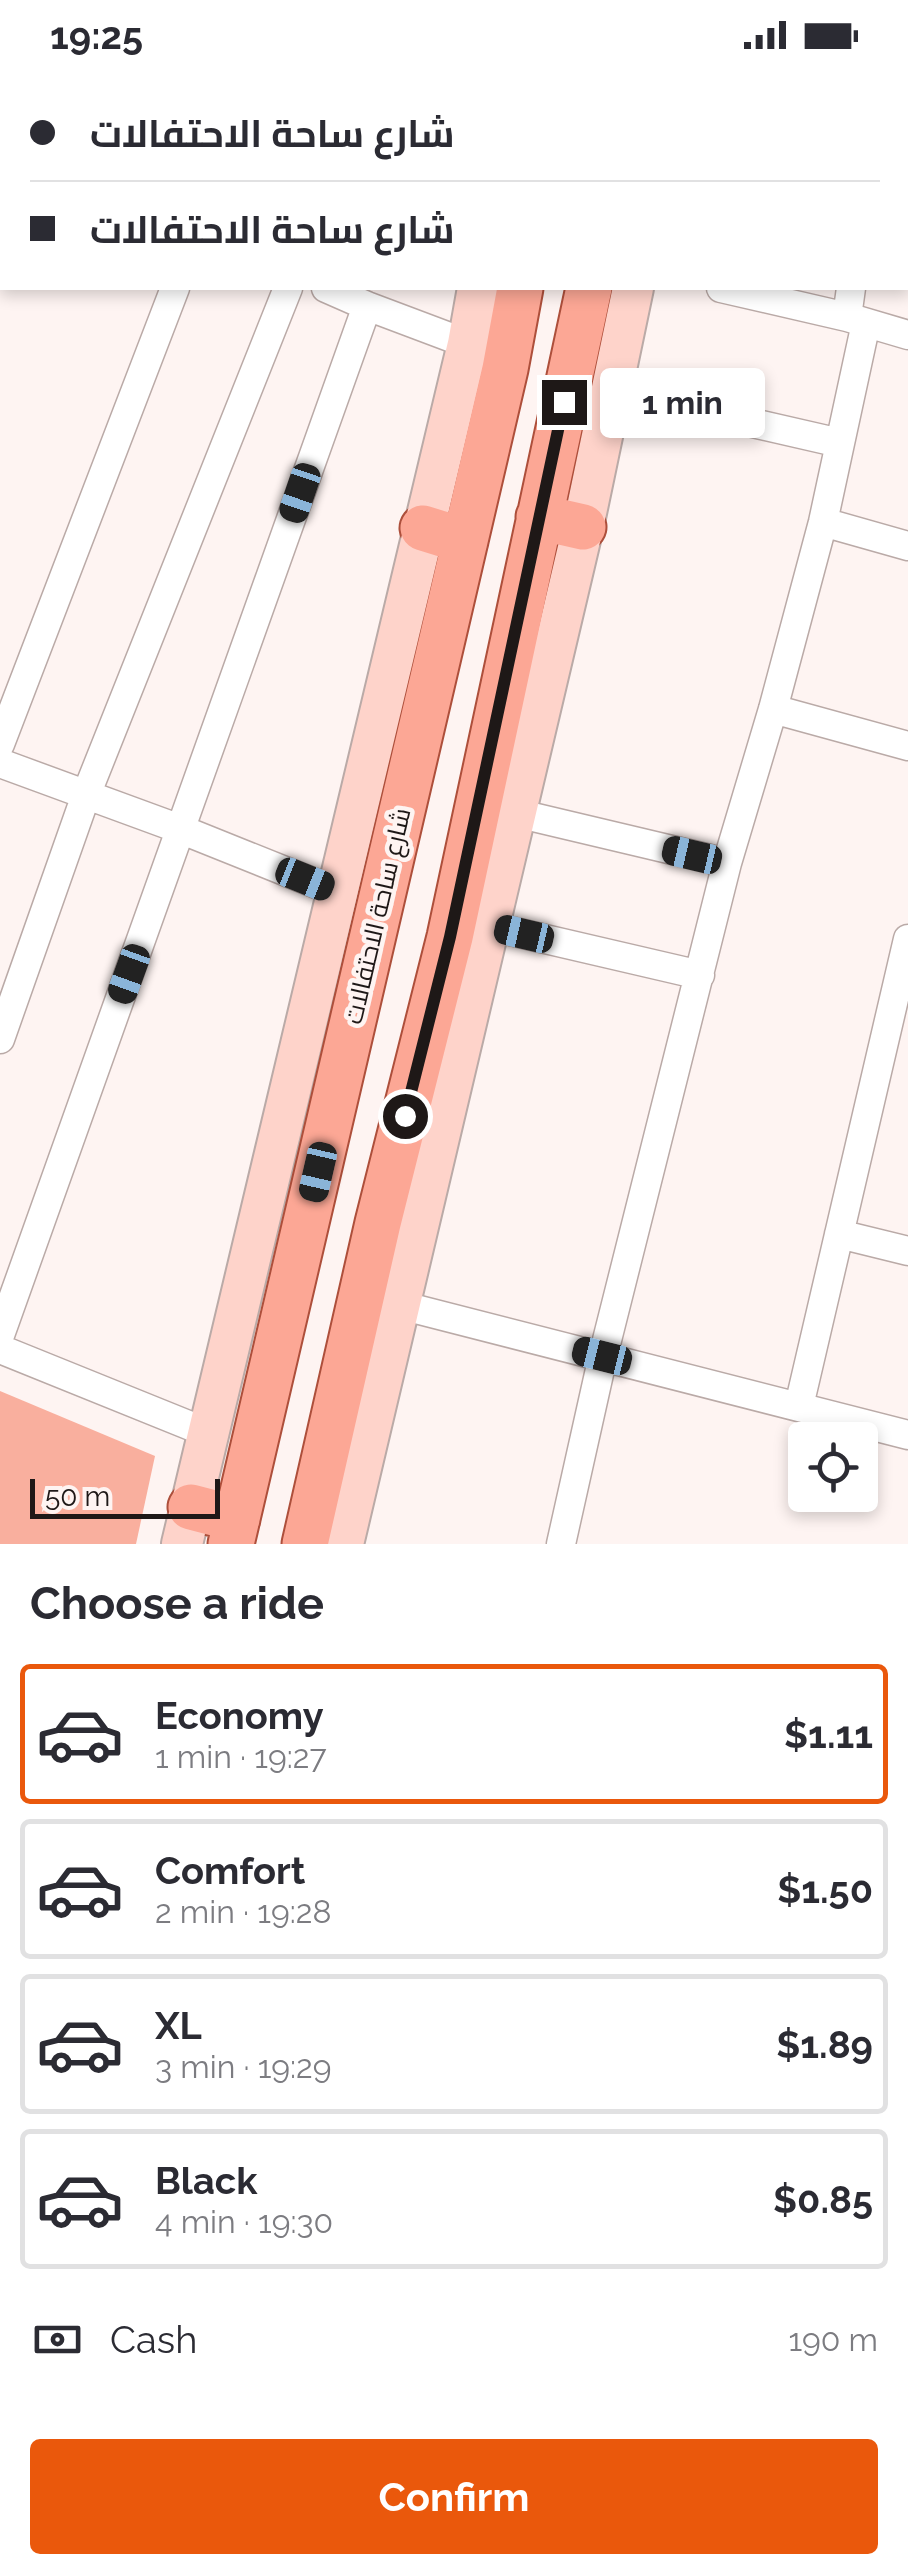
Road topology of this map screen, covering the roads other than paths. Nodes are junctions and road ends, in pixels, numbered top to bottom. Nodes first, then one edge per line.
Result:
1 (174, 290) edge
2 (287, 290) edge
3 (331, 290) edge
4 (478, 290) edge
5 (520, 290) edge
6 (589, 290) edge
7 (634, 290) edge
8 (729, 290) edge
9 (851, 290) edge
10 (367, 306) junction
11 (856, 320) junction
12 (908, 334) edge
13 (468, 344) junction
14 (613, 390) junction
15 (840, 443) junction
16 (539, 517) junction
17 (823, 522) junction
18 (583, 527) junction
19 (444, 534) junction
20 (908, 546) edge
21 (773, 708) junction
22 (0, 744) edge
23 (908, 746) edge
24 (0, 763) edge
25 (86, 795) junction
26 (516, 813) junction
27 (180, 829) junction
28 (727, 864) junction
29 (336, 892) junction
30 (489, 926) junction
31 (908, 939) edge
32 (700, 974) junction
33 (0, 1039) edge
34 (897, 1041) edge
35 (309, 1207) junction
36 (378, 1223) junction
37 (839, 1234) junction
38 (908, 1251) edge
39 (290, 1294) junction
40 (379, 1308) junction
41 (0, 1335) edge
42 (0, 1349) edge
43 (602, 1356) junction
44 (799, 1406) junction
45 (208, 1433) junction
46 (908, 1435) edge
47 (186, 1525) edge
48 (234, 1532) edge
49 (305, 1544) edge
50 (344, 1544) edge
51 (562, 1544) edge

1 - 22 street
2 - 25 street
3 - 10 street
4 - 13 main road
5 - 19 main road, شارع ساحة الاحتفالات
6 - 16 main road
7 - 14 main road
8 - 11 street
9 - 11 street
10 - 13 street
10 - 27 street
11 - 12 street
11 - 15 street
13 - 19 main road
14 - 15 street
14 - 18 main road
15 - 17 street
16 - 18 main road
16 - 36 main road
17 - 20 street
17 - 21 street
18 - 26 main road
19 - 29 main road
19 - 35 main road, شارع ساحة الاحتفالات
21 - 23 street
21 - 28 street
24 - 25 street
25 - 27 street
25 - 33 street
26 - 28 street
26 - 30 main road
27 - 29 street
27 - 41 street
28 - 32 street
29 - 45 main road
30 - 32 street
30 - 40 main road
31 - 34 street
32 - 43 street
34 - 37 street
35 - 36 main road
35 - 39 main road, شارع ساحة الاحتفالات
36 - 40 main road
37 - 38 street
37 - 44 street
39 - 40 main road
39 - 48 main road, شارع ساحة الاحتفالات
40 - 43 street
40 - 49 main road
40 - 50 main road
42 - 45 street
43 - 44 street
43 - 51 street
44 - 46 street
45 - 47 main road
47 - 48 main road

